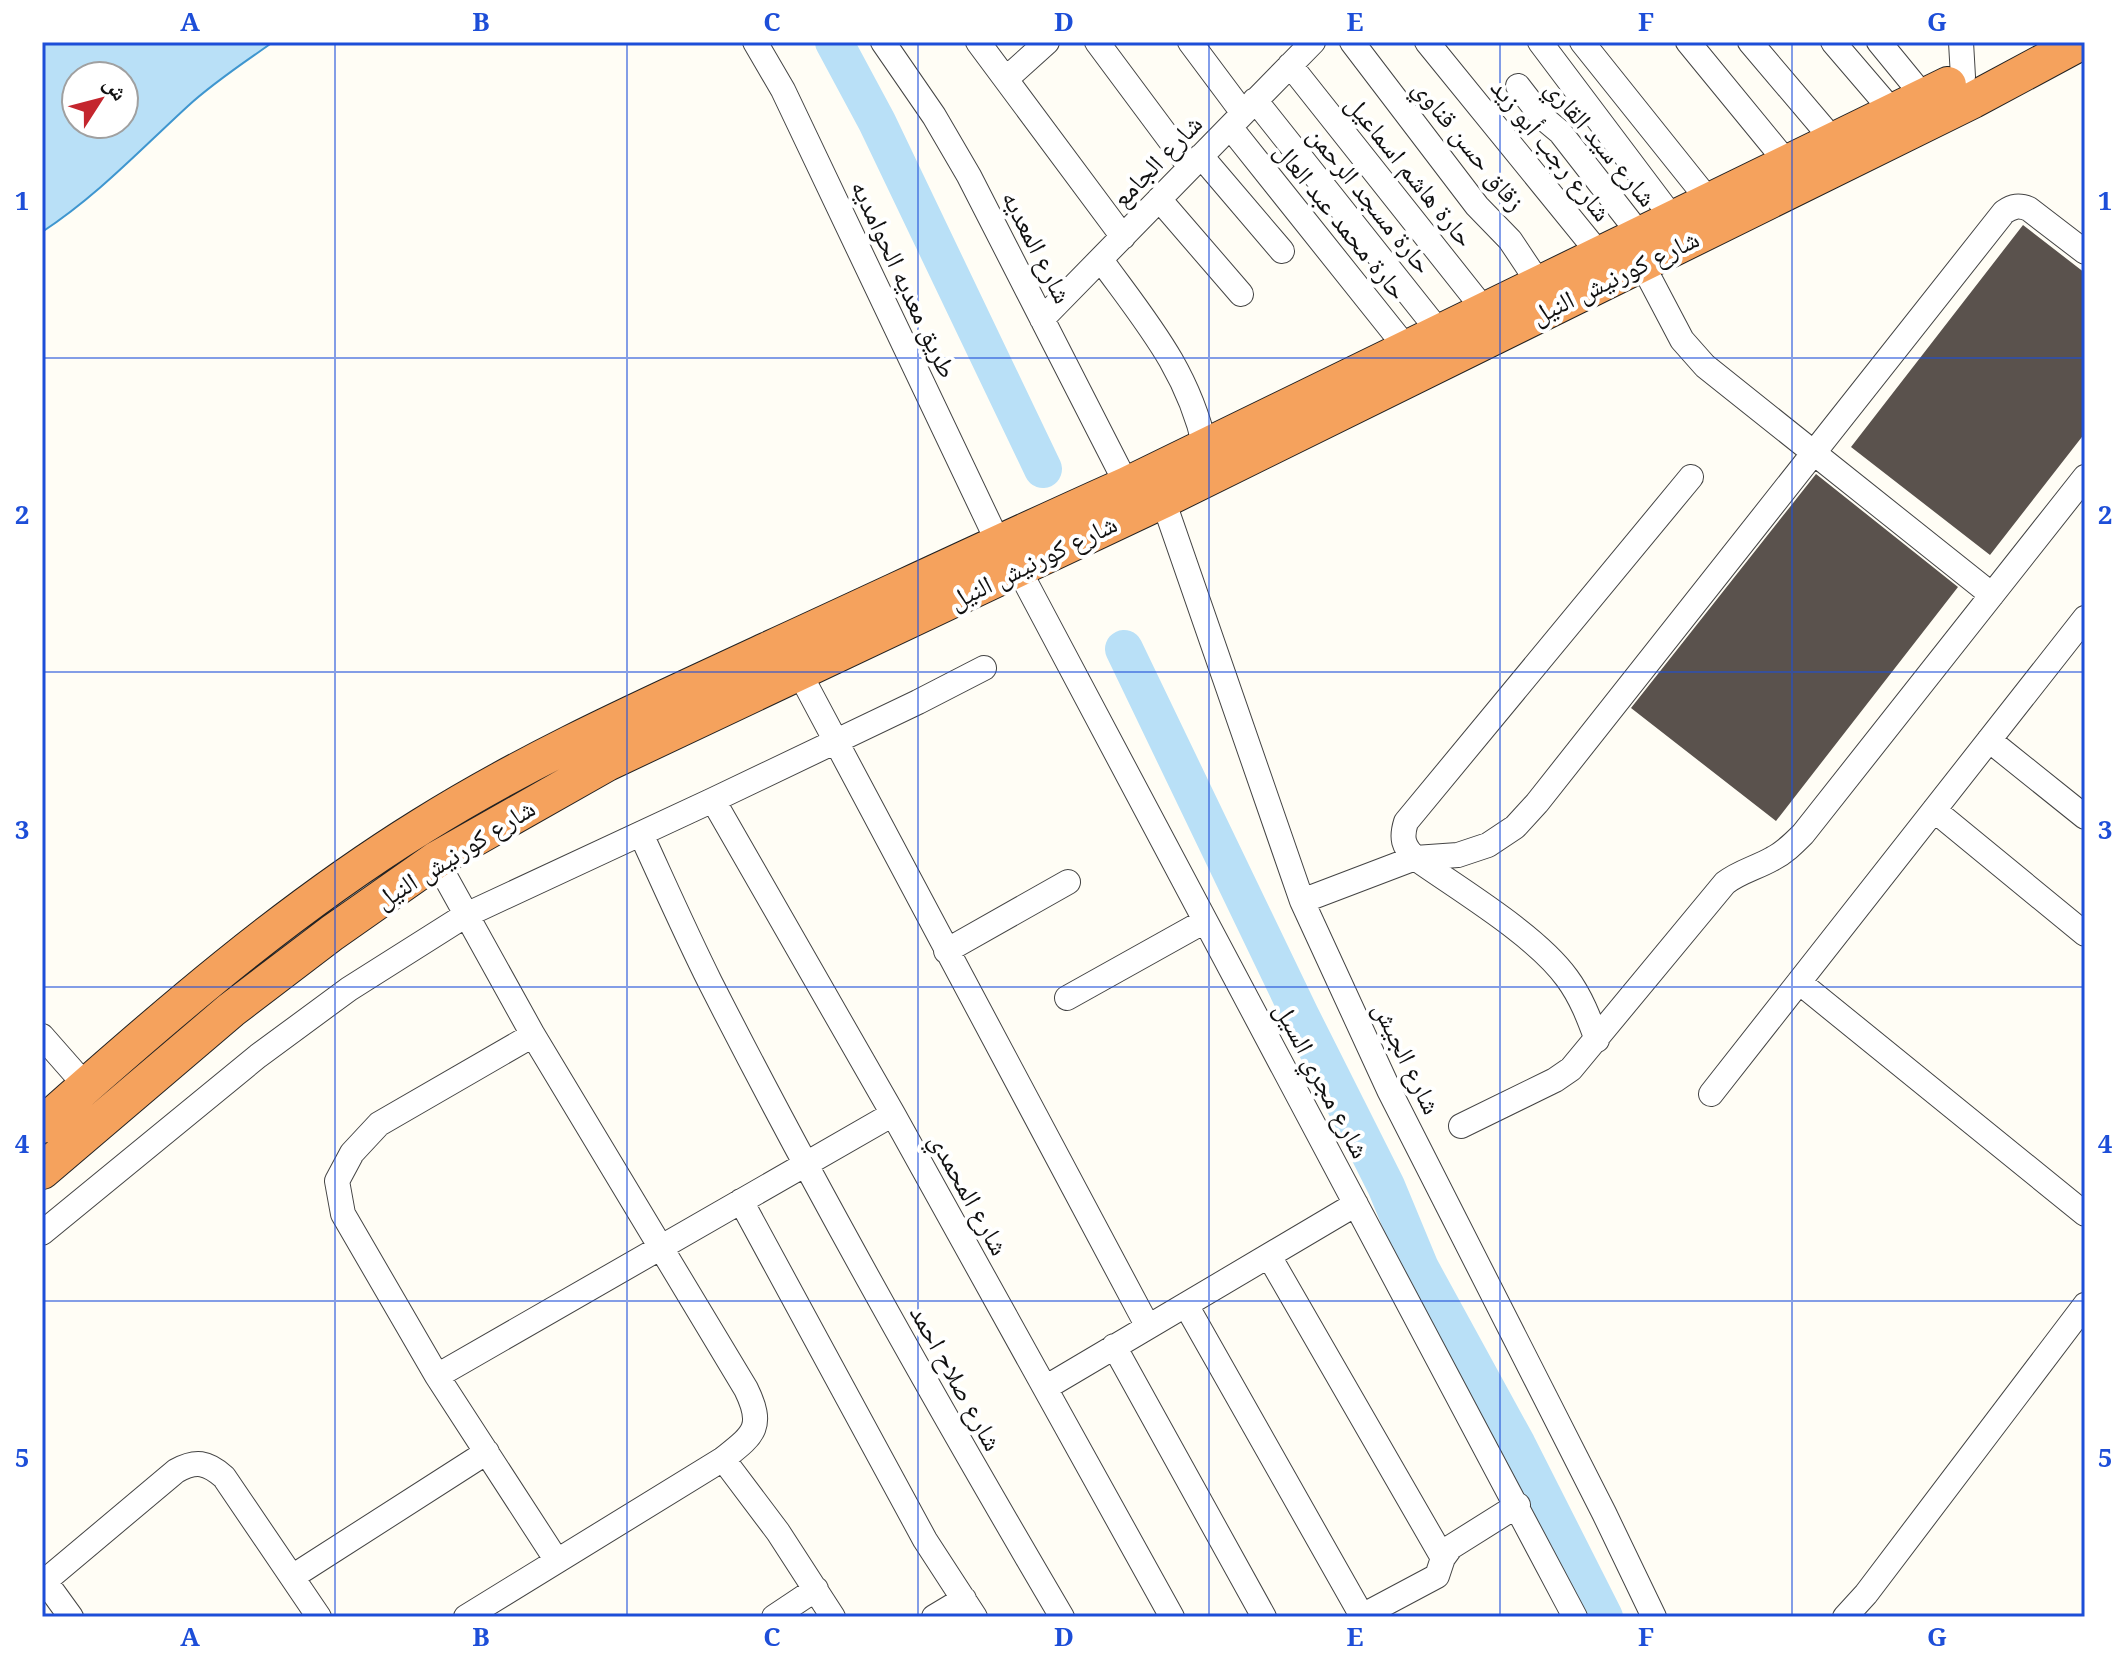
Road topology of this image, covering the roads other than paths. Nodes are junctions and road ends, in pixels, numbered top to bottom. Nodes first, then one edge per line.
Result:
1 (755, 42) edge
2 (883, 42) edge
3 (978, 42) edge
4 (1047, 42) edge
5 (1097, 42) edge
6 (1190, 42) edge
7 (1352, 42) edge
8 (1427, 42) edge
9 (1540, 42) edge
10 (1582, 42) edge
11 (1688, 42) edge
12 (1750, 42) edge
13 (1833, 42) edge
14 (1879, 42) edge
15 (1961, 42) edge
16 (2032, 42) edge
17 (2081, 42) edge
18 (1308, 44) edge
19 (1290, 65) junction
20 (1963, 77) junction
21 (1006, 79) junction
22 (1518, 86) dead end
23 (1908, 104) junction
24 (1243, 114) junction
25 (1834, 141) junction
26 (1195, 162) junction
27 (1788, 164) junction
28 (1159, 199) junction
29 (1710, 202) junction
30 (1674, 220) junction
31 (1123, 237) junction
32 (1642, 250) junction
33 (1282, 251) dead end
34 (2085, 252) edge
35 (1601, 256) junction
36 (1101, 260) junction
37 (1540, 285) junction
38 (1241, 294) dead end
39 (1486, 312) junction
40 (1042, 319) junction
41 (1441, 334) junction
42 (1408, 350) junction
43 (1205, 447) junction
44 (1815, 454) junction
45 (1691, 477) dead end
46 (2085, 477) edge
47 (1127, 485) junction
48 (1163, 500) junction
49 (1008, 556) junction
50 (1992, 595) junction
51 (2085, 618) edge
52 (984, 668) dead end
53 (800, 674) junction
54 (835, 740) junction
55 (1989, 740) junction
56 (713, 800) junction
57 (1934, 810) junction
58 (2085, 817) edge
59 (641, 834) junction
60 (1415, 858) junction
61 (436, 860) junction
62 (1068, 882) dead end
63 (1302, 901) junction
64 (466, 915) junction
65 (1205, 921) junction
66 (2085, 934) edge
67 (946, 951) junction
68 (1799, 982) junction
69 (1067, 998) dead end
70 (533, 1035) junction
71 (42, 1036) edge
72 (1597, 1040) junction
73 (86, 1086) junction
74 (1711, 1094) dead end
75 (109, 1114) junction
76 (893, 1114) junction
77 (42, 1125) edge
78 (1461, 1126) dead end
79 (805, 1164) junction
80 (42, 1171) edge
81 (741, 1201) junction
82 (1356, 1204) junction
83 (2085, 1214) edge
84 (42, 1233) edge
85 (661, 1247) junction
86 (1269, 1256) junction
87 (1186, 1305) junction
88 (2085, 1305) edge
89 (1148, 1327) junction
90 (1114, 1346) junction
91 (437, 1376) junction
92 (1045, 1388) junction
93 (487, 1452) junction
94 (723, 1459) junction
95 (1518, 1505) junction
96 (1443, 1558) junction
97 (557, 1561) junction
98 (292, 1577) junction
99 (44, 1579) edge
100 (816, 1589) junction
101 (969, 1608) edge
102 (71, 1617) edge
103 (319, 1617) edge
104 (466, 1617) edge
105 (774, 1617) edge
106 (833, 1617) edge
107 (934, 1617) edge
108 (1062, 1617) edge
109 (1172, 1617) edge
110 (1264, 1617) edge
111 (1361, 1617) edge
112 (1575, 1617) edge
113 (1654, 1617) edge
114 (1845, 1617) edge

1 - 49 street, طريق معديه الحوامديه
2 - 40 street, شارع المعديه
3 - 21 street
4 - 21 street
5 - 26 street
6 - 24 street
7 - 37 street, زقاق حسن قناوي
8 - 35 street, شارع رجب أبو زيد
9 - 30 street
10 - 29 street
11 - 27 street
12 - 25 street
13 - 23 street
14 - 23 street
15 - 20 street
16 - 20 highway, شارع كورنيش النيل
17 - 32 highway, شارع كورنيش النيل
18 - 19 street, شارع الجامع
19 - 24 street, شارع الجامع
19 - 39 street, حارة هاشم اسماعيل
20 - 23 highway, شارع كورنيش النيل
21 - 31 street
22 - 32 street, شارع سيد القاري
23 - 25 highway, شارع كورنيش النيل
24 - 26 street, شارع الجامع
24 - 41 street, حارة مسجد الرحمن
24 - 42 street, حارة محمد عبد العال
25 - 27 highway, شارع كورنيش النيل
26 - 28 street, شارع الجامع
26 - 33 street
27 - 29 highway, شارع كورنيش النيل
28 - 31 street, شارع الجامع
28 - 38 street
29 - 30 highway, شارع كورنيش النيل
30 - 32 highway, شارع كورنيش النيل
31 - 36 street, شارع الجامع
32 - 35 highway, شارع كورنيش النيل
32 - 44 street, شارع سيد القاري
32 - 48 highway, شارع كورنيش النيل
34 - 44 street
35 - 37 highway, شارع كورنيش النيل
36 - 40 street, شارع الجامع
36 - 43 street
37 - 39 highway, شارع كورنيش النيل
39 - 41 highway, شارع كورنيش النيل
40 - 47 street, شارع المعديه
41 - 42 highway, شارع كورنيش النيل
42 - 43 highway, شارع كورنيش النيل
43 - 47 highway, شارع كورنيش النيل
44 - 50 street, شارع سيد القاري
44 - 60 street
45 - 60 street
46 - 50 street
47 - 49 highway, شارع كورنيش النيل
48 - 49 highway, شارع كورنيش النيل
48 - 63 street, شارع الجيش
49 - 53 highway, شارع كورنيش النيل
49 - 65 street, شارع مجري السيل
49 - 73 highway, شارع كورنيش النيل
50 - 72 street
51 - 55 street
52 - 54 street
53 - 54 street
53 - 61 highway, شارع كورنيش النيل
54 - 56 street
54 - 67 street
55 - 57 street
55 - 58 street
56 - 59 street
56 - 76 street, شارع المحمدي
57 - 66 street
57 - 68 street
59 - 64 street
59 - 79 street, شارع صلاح احمد
60 - 63 street
60 - 72 street
61 - 64 street
61 - 75 highway, شارع كورنيش النيل
62 - 67 street
63 - 113 street, شارع الجيش
64 - 70 street
64 - 84 street
65 - 69 street
65 - 82 street, شارع مجري السيل
67 - 89 street
68 - 74 street
68 - 83 street
70 - 85 street
70 - 91 street
71 - 73 street
72 - 78 street
73 - 75 highway
73 - 77 highway, شارع كورنيش النيل
75 - 80 highway, شارع كورنيش النيل
76 - 79 street
76 - 92 street, شارع المحمدي
79 - 81 street
79 - 108 street, شارع صلاح احمد
81 - 85 street
81 - 101 street
82 - 86 street
82 - 95 street, شارع مجري السيل
85 - 91 street
85 - 94 street
86 - 87 street
86 - 96 street
87 - 89 street
87 - 111 street
88 - 114 street
89 - 90 street
90 - 92 street
90 - 110 street
91 - 93 street
92 - 109 street, شارع المحمدي
93 - 97 street
93 - 98 street
94 - 97 street
94 - 100 street
95 - 96 street
95 - 112 street, شارع مجري السيل
96 - 111 street
97 - 104 street
98 - 99 street
98 - 103 street
99 - 102 street
100 - 105 street
100 - 106 street
101 - 107 street

